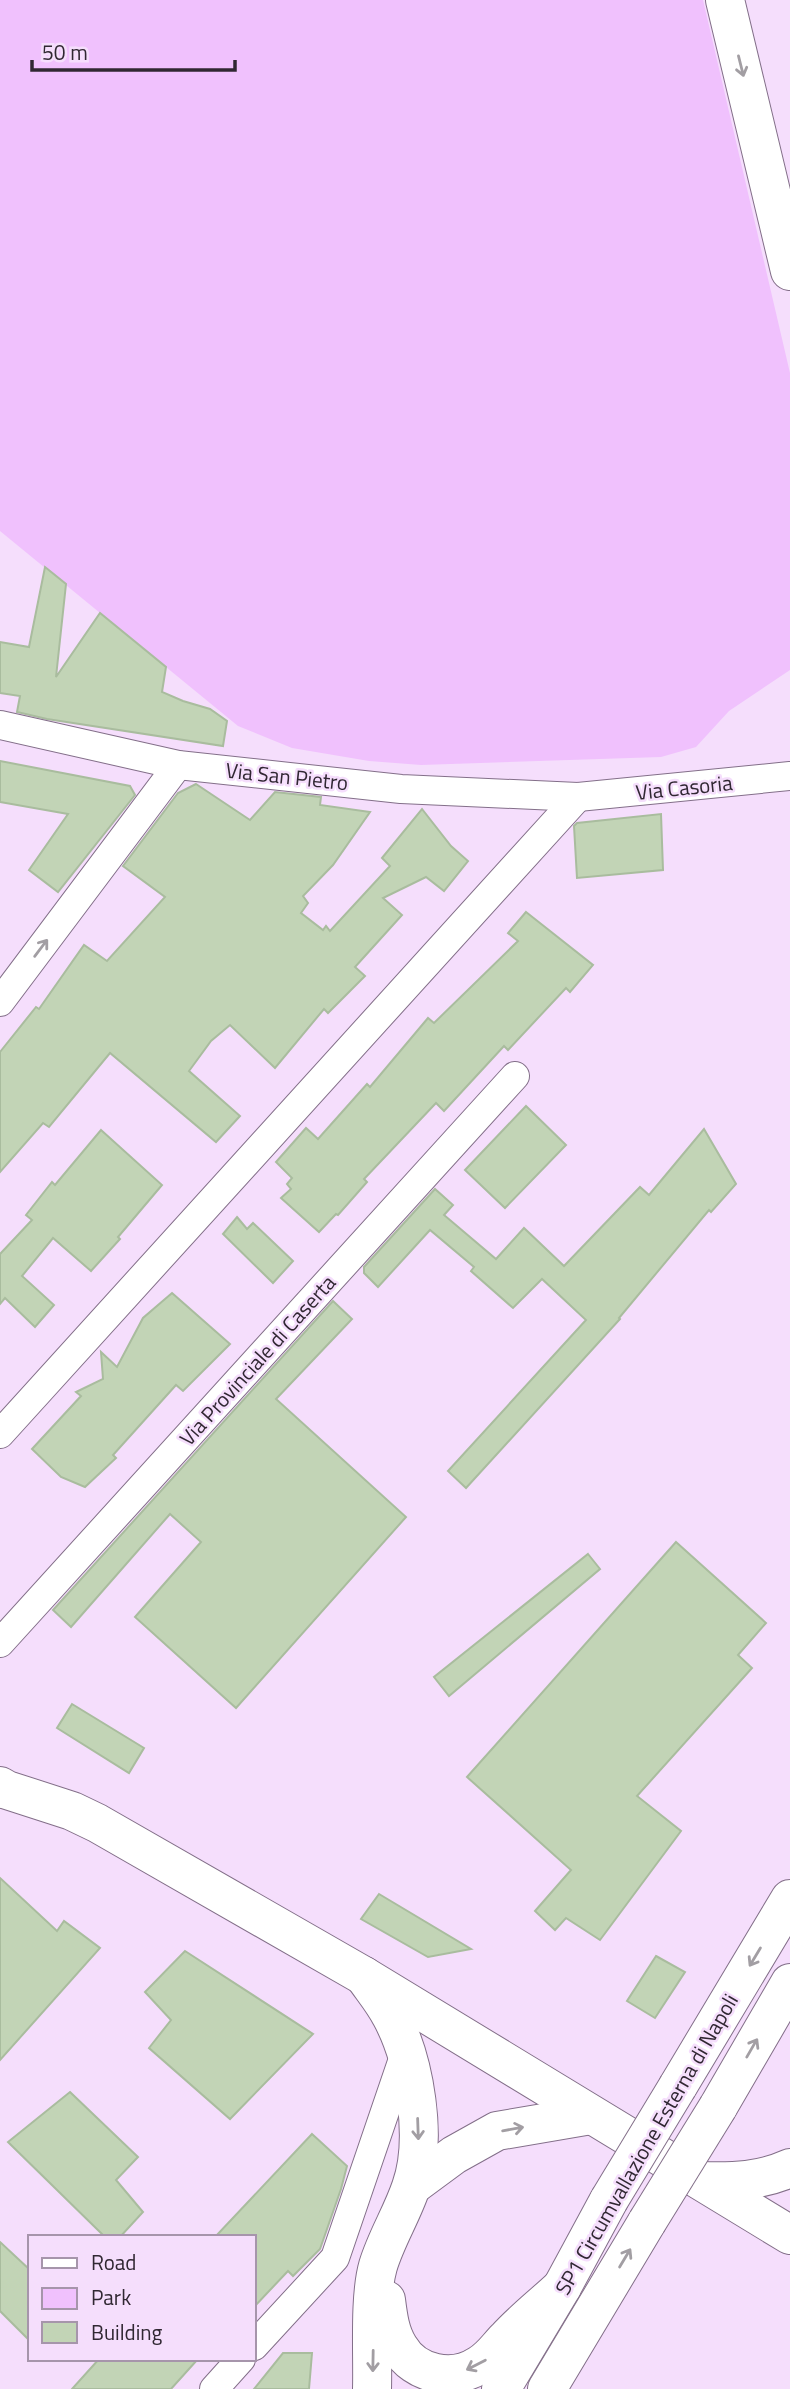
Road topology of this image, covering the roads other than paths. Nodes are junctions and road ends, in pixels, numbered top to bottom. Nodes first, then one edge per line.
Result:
1 (725, 0) edge
2 (790, 271) edge
3 (0, 725) edge
4 (178, 765) junction
5 (790, 776) edge
6 (578, 797) junction
7 (0, 1002) edge
8 (515, 1076) dead end
9 (0, 1434) edge
10 (0, 1643) edge
11 (3, 1791) edge
12 (789, 1899) edge
13 (364, 1976) junction
14 (790, 1983) edge
15 (406, 2050) junction
16 (591, 2115) junction
17 (790, 2168) edge
18 (702, 2181) junction
19 (412, 2186) junction
20 (790, 2235) edge
21 (387, 2246) junction
22 (562, 2287) junction
23 (603, 2295) junction
24 (256, 2344) edge
25 (240, 2361) edge
26 (214, 2389) edge
27 (372, 2389) edge
28 (501, 2389) edge
29 (547, 2389) edge
30 (565, 2389) edge

1 -> 2 main road
3 - 4 street, Via San Pietro
4 - 6 street, Via San Pietro
7 -> 4 street
5 - 6 street, Via Casoria
6 - 9 street
8 - 10 street, Via Provinciale di Caserta
11 - 13 main road
12 -> 22 main road, SP1 Circumvallazione Esterna di Napoli, bridge
13 - 15 main road
13 - 16 main road
23 -> 14 main road, SP1 Circumvallazione Esterna di Napoli, bridge
15 -> 19 main road
15 - 24 street
16 - 18 main road
19 -> 16 main road
17 - 18 main road
18 - 20 main road
19 - 21 main road
22 -> 21 main road
21 -> 27 main road
22 - 28 main road, SP1 Circumvallazione Esterna di Napoli
23 - 29 main road, SP1 Circumvallazione Esterna di Napoli
23 - 30 main road
25 - 26 street

